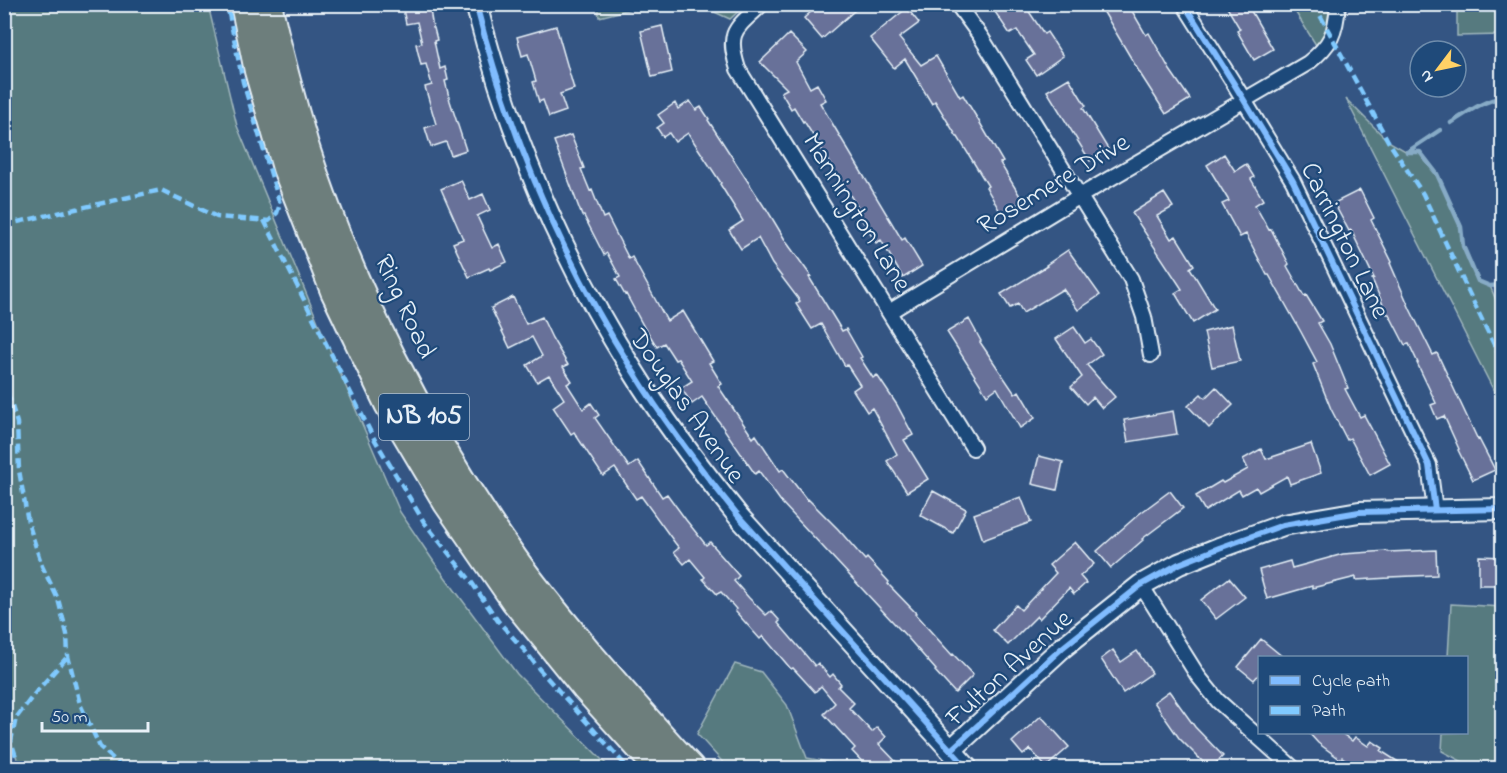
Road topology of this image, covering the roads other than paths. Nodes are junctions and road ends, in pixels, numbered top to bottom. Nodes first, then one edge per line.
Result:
1 (244, 4) edge
2 (267, 4) edge
3 (476, 4) edge
4 (762, 4) edge
5 (957, 4) edge
6 (1184, 4) edge
7 (1338, 4) edge
8 (1245, 101) junction
9 (1080, 196) junction
10 (889, 312) junction
11 (1151, 355) dead end
12 (973, 448) dead end
13 (1503, 509) edge
14 (1435, 510) junction
15 (1141, 585) junction
16 (951, 750) junction
17 (658, 768) edge
18 (691, 768) edge
19 (967, 768) edge
20 (1293, 768) edge

1 - 17 highway, Ring Road / NB 105
2 - 18 highway, Ring Road / NB 105
3 - 16 street, Douglas Avenue
4 - 10 street, Mannington Lane
5 - 9 street
6 - 8 street, Carrington Lane
7 - 8 street, Rosemere Drive
8 - 9 street, Rosemere Drive
8 - 14 street, Carrington Lane
9 - 10 street, Rosemere Drive
9 - 11 street
10 - 12 street, Mannington Lane
13 - 14 street, Fulton Avenue
14 - 15 street, Fulton Avenue
15 - 16 street, Fulton Avenue
15 - 20 street
16 - 19 street, Douglas Avenue

